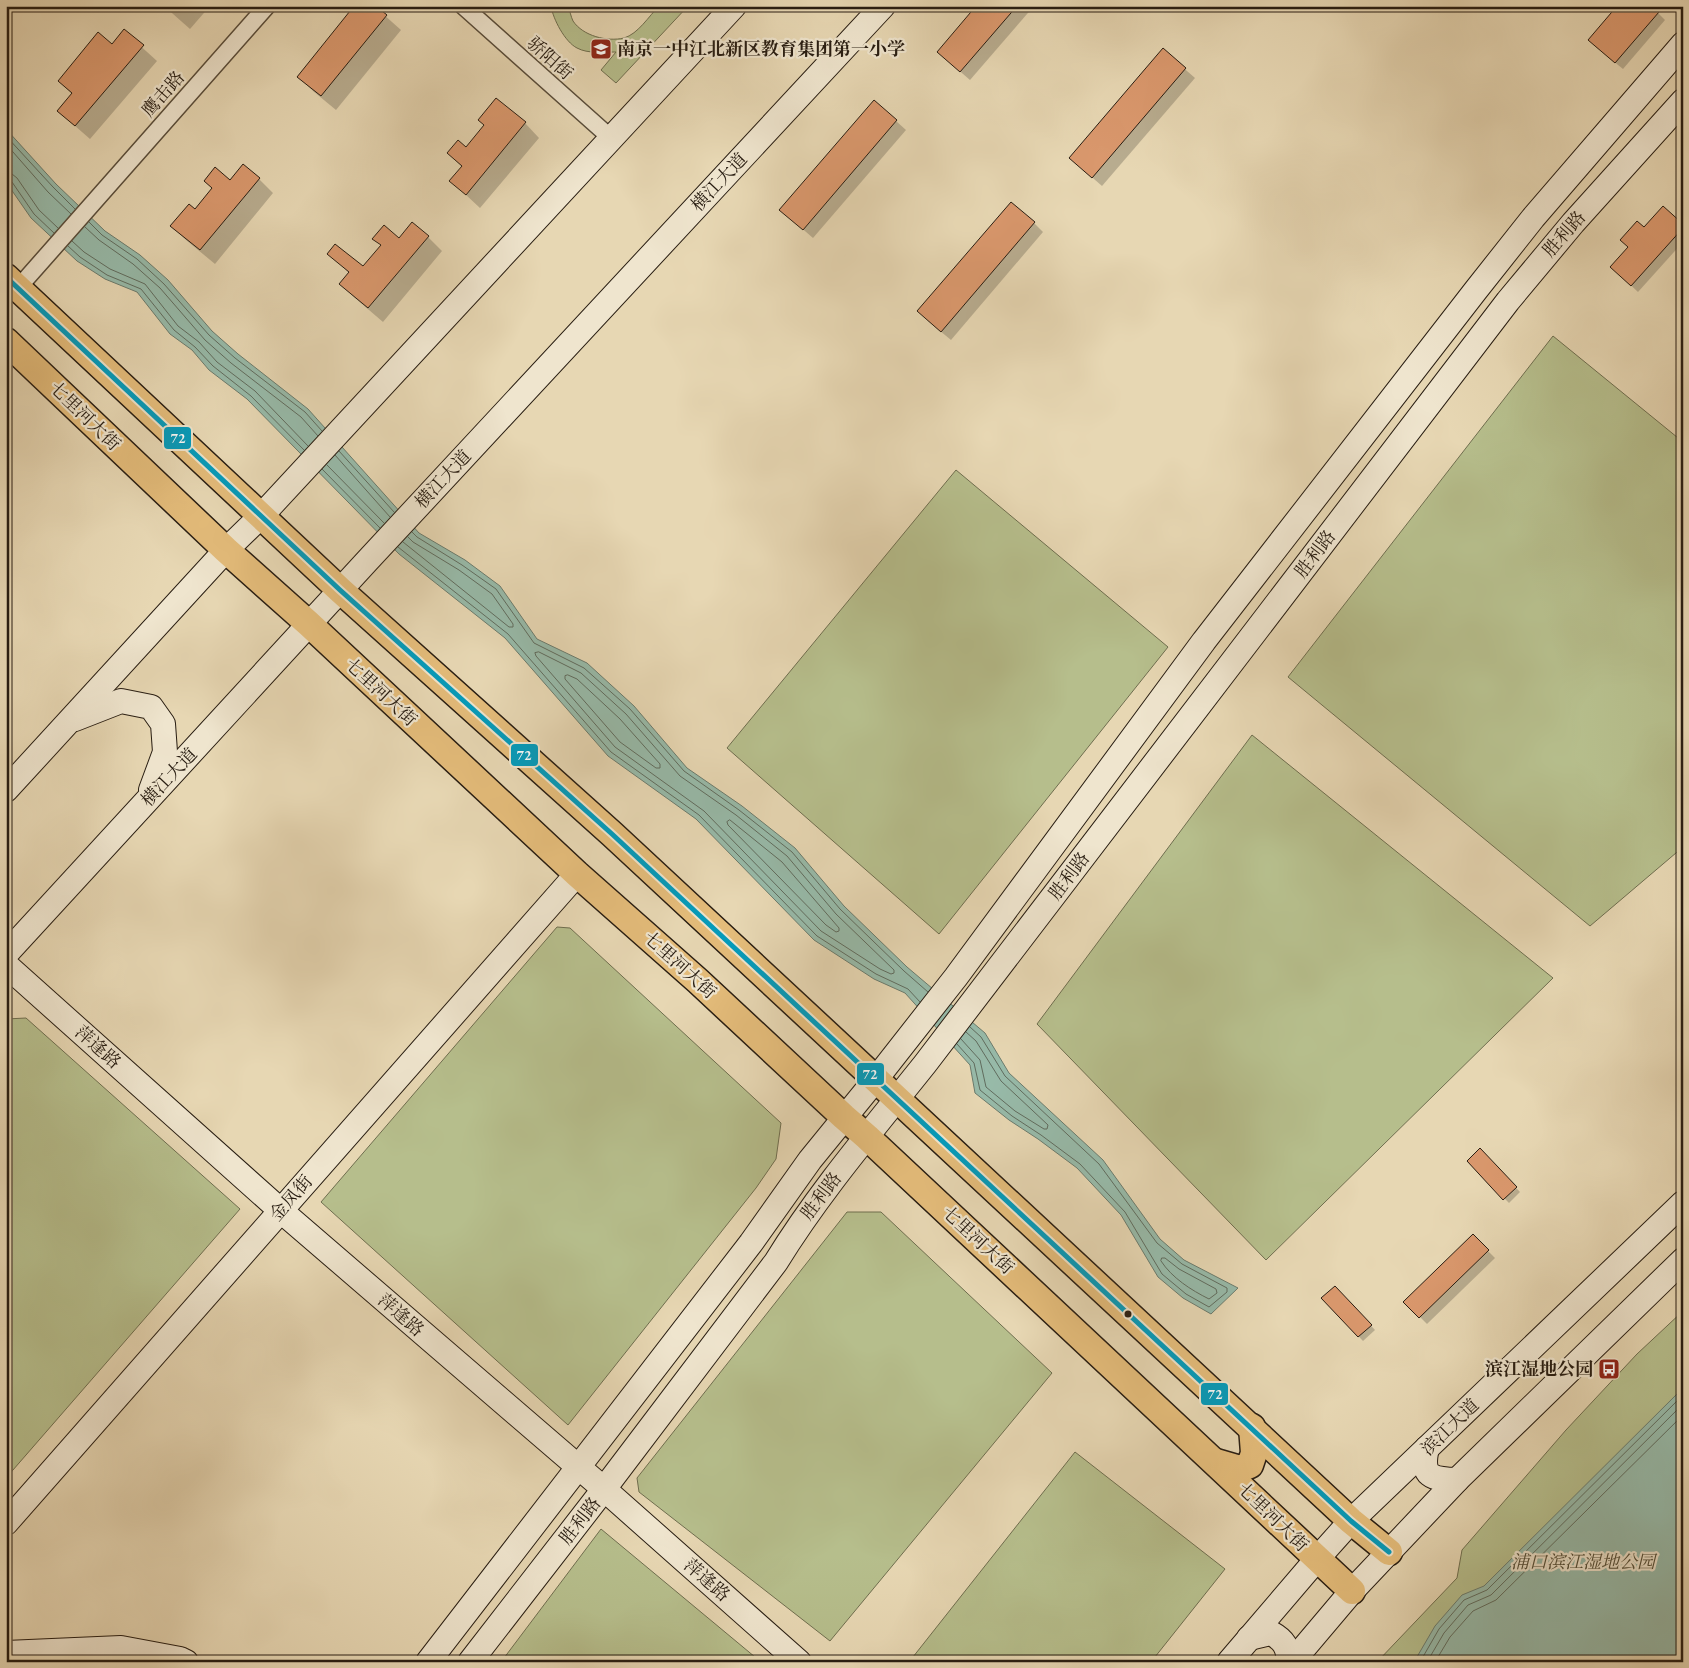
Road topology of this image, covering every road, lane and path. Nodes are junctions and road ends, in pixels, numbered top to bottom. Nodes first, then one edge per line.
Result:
1 (267, 6) edge
2 (463, 6) edge
3 (734, 6) edge
4 (883, 6) edge
5 (1683, 44) edge
6 (1683, 101) edge
7 (612, 139) junction
8 (12, 282) edge
9 (6, 341) edge
10 (262, 515) junction
11 (226, 550) junction
12 (340, 590) junction
13 (309, 624) junction
14 (69, 722) junction
15 (6, 790) edge
16 (148, 799) junction
17 (576, 874) junction
18 (6, 954) edge
19 (6, 965) edge
20 (876, 1079) junction
21 (898, 1099) junction
22 (844, 1117) junction
23 (867, 1137) junction
24 (1683, 1203) edge
25 (280, 1210) junction
26 (751, 1243) junction
27 (1683, 1260) edge
28 (776, 1262) junction
29 (1252, 1427) junction
30 (1427, 1448) junction
31 (1216, 1462) junction
32 (579, 1468) junction
33 (1456, 1480) junction
34 (604, 1489) junction
35 (1352, 1521) junction
36 (6, 1523) edge
37 (1389, 1552) junction
38 (1317, 1558) junction
39 (1352, 1591) junction
40 (454, 1628) junction
41 (1249, 1638) junction
42 (6, 1653) edge
43 (476, 1655) edge
44 (186, 1662) edge
45 (428, 1662) edge
46 (799, 1662) edge
47 (1229, 1662) edge
48 (1290, 1662) edge

1 - 8 street, 鹰击路
2 - 7 street, 骄阳街
3 - 7 street
4 - 12 street, 横江大道
5 - 20 street, 胜利路
6 - 21 street, 胜利路
7 - 10 street
8 - 10 main road
9 - 11 main road, 七里河大街
10 - 11 street
10 - 12 main road
11 - 13 main road, 七里河大街
11 - 14 street
12 - 13 street, 横江大道
12 - 20 main road
13 - 16 street, 横江大道
13 - 17 main road, 七里河大街
14 - 15 street
14 - 16 street
16 - 18 street, 横江大道
17 - 22 main road, 七里河大街
17 - 25 street, 金凤街
19 - 25 street, 萍逢路
20 - 21 main road
20 - 22 street, 胜利路
21 - 23 street, 胜利路
21 - 29 main road
22 - 23 main road, 七里河大街
22 - 26 street, 胜利路
23 - 28 street, 胜利路
23 - 31 main road, 七里河大街
24 - 30 street, 滨江大道
25 - 32 street, 萍逢路
25 - 36 street, 金凤街
26 - 28 street
26 - 32 street, 胜利路
27 - 33 street
28 - 34 street, 胜利路
29 - 31 main road
29 - 35 main road
30 - 33 street
30 - 35 street, 滨江大道
31 - 38 main road, 七里河大街
32 - 34 street, 萍逢路
32 - 40 street, 胜利路
33 - 37 street
34 - 43 street, 胜利路
34 - 46 street, 萍逢路
35 - 37 main road
35 - 38 street, 滨江大道
37 - 39 street
38 - 39 main road, 七里河大街
38 - 41 street, 滨江大道
39 - 48 street
40 - 43 street
40 - 45 street, 胜利路
41 - 47 street, 滨江大道
41 - 48 street
42 - 44 street

